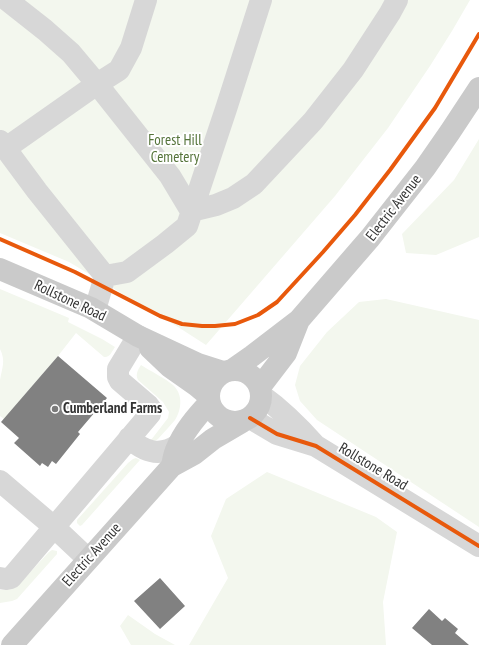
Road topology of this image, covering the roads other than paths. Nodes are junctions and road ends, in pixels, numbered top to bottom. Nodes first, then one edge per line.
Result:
1 (7, 0) edge
2 (146, 0) edge
3 (261, 0) edge
4 (397, 0) edge
5 (97, 84) junction
6 (479, 88) edge
7 (3, 145) edge
8 (192, 211) junction
9 (0, 269) edge
10 (105, 276) junction
11 (95, 310) junction
12 (299, 320) junction
13 (138, 336) junction
14 (228, 371) junction
15 (261, 391) junction
16 (209, 400) junction
17 (246, 420) junction
18 (129, 438) junction
19 (178, 445) junction
20 (316, 446) junction
21 (172, 466) junction
22 (0, 481) edge
23 (54, 527) junction
24 (479, 546) edge
25 (88, 559) junction
26 (0, 578) edge
27 (12, 645) edge

1 - 5 street
2 - 5 street
3 - 8 street
4 - 8 street
5 - 7 street
5 - 8 street
6 - 12 main road, Electric Avenue
7 - 10 street
8 - 10 street
9 - 11 main road, Rollstone Road
10 - 11 street
11 - 13 main road, Rollstone Road
12 - 14 main road, Electric Avenue
12 - 15 main road, Electric Avenue
13 - 14 main road, Rollstone Road
13 - 16 main road, Rollstone Road
13 - 18 street
14 - 15 main road
14 - 16 main road
15 - 17 main road
15 - 20 street, Rollstone Road
16 - 17 main road
16 - 19 main road, Electric Avenue
17 - 20 street, Rollstone Road
17 - 21 main road, Electric Avenue
18 - 19 street
18 - 23 street
19 - 21 main road, Electric Avenue
20 - 24 street, Rollstone Road
21 - 25 main road, Electric Avenue
22 - 23 street
23 - 25 street
23 - 26 street
25 - 27 main road, Electric Avenue

